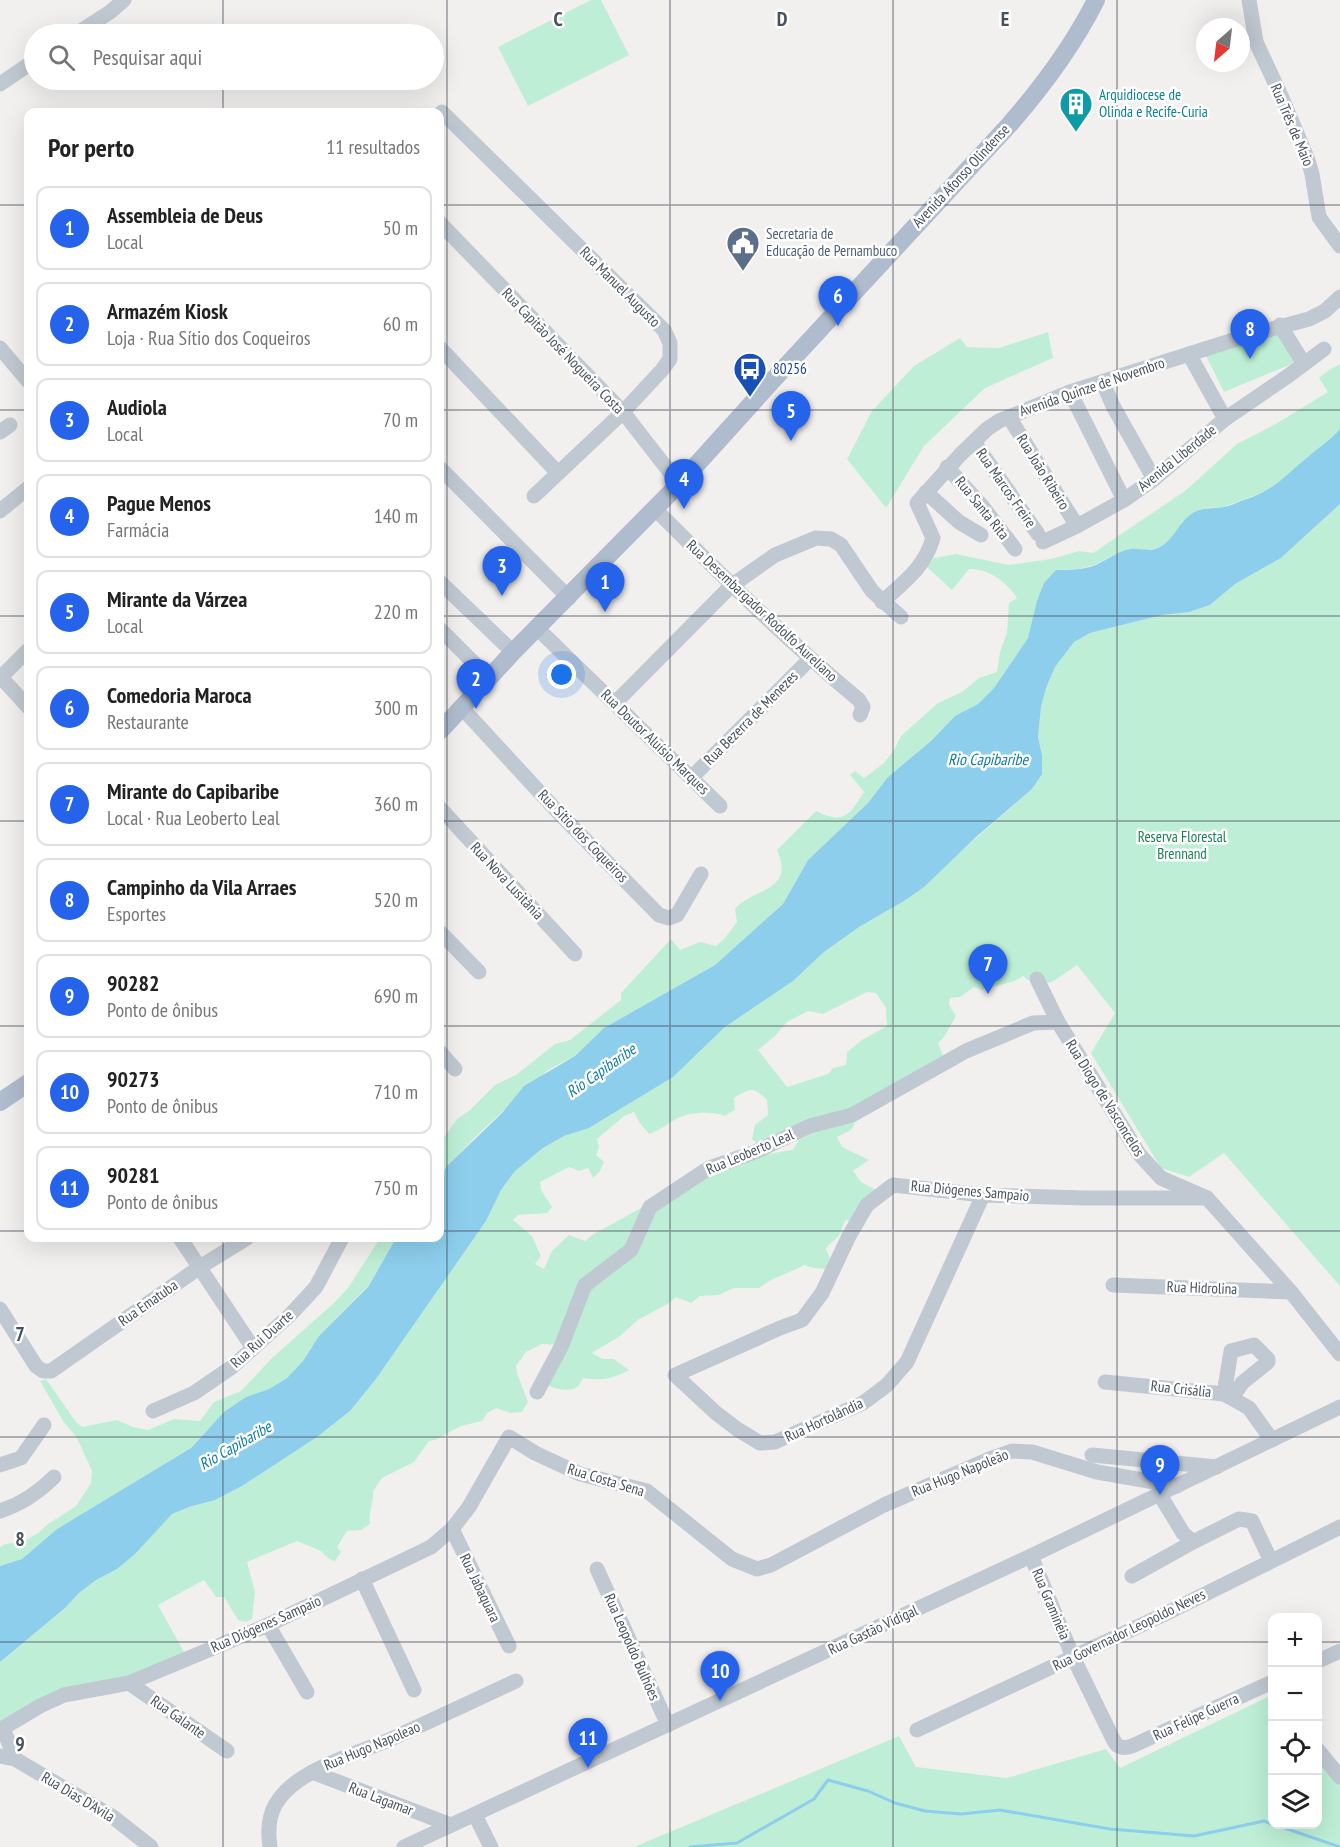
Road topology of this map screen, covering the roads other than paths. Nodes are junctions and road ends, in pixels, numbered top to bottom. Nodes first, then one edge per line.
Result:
1 (124, 0) edge
2 (1096, 0) edge
3 (1249, 0) edge
4 (91, 24) edge
5 (24, 68) edge
6 (0, 84) edge
7 (444, 114) edge
8 (444, 227) edge
9 (1340, 246) edge
10 (1340, 297) edge
11 (1280, 326) junction
12 (0, 348) edge
13 (1324, 349) dead end
14 (444, 352) edge
15 (1189, 354) junction
16 (1304, 364) junction
17 (24, 376) edge
18 (1103, 383) junction
19 (1070, 392) junction
20 (623, 412) junction
21 (1009, 417) junction
22 (1225, 419) junction
23 (974, 442) junction
24 (947, 467) junction
25 (444, 472) edge
26 (558, 473) junction
27 (1154, 479) junction
28 (679, 484) junction
29 (24, 491) edge
30 (926, 492) junction
31 (534, 496) dead end
32 (1124, 500) junction
33 (655, 509) junction
34 (0, 511) edge
35 (1077, 526) junction
36 (981, 535) dead end
37 (1040, 538) joint
38 (1015, 549) dead end
39 (444, 586) edge
40 (731, 586) junction
41 (569, 598) junction
42 (882, 602) junction
43 (902, 617) dead end
44 (537, 628) junction
45 (444, 634) edge
46 (513, 652) junction
47 (24, 654) edge
48 (810, 659) junction
49 (0, 677) edge
50 (489, 678) junction
51 (24, 703) edge
52 (615, 703) junction
53 (462, 708) junction
54 (860, 715) dead end
55 (444, 728) edge
56 (691, 778) junction
57 (720, 806) dead end
58 (444, 812) edge
59 (700, 874) dead end
60 (444, 936) edge
61 (575, 954) dead end
62 (478, 972) dead end
63 (1037, 979) dead end
64 (1058, 1022) junction
65 (444, 1057) edge
66 (455, 1069) dead end
67 (24, 1086) edge
68 (0, 1102) edge
69 (983, 1195) junction
70 (1207, 1198) junction
71 (183, 1242) edge
72 (241, 1242) edge
73 (340, 1242) edge
74 (200, 1267) junction
75 (1113, 1285) dead end
76 (1291, 1292) junction
77 (0, 1309) edge
78 (253, 1348) junction
79 (1340, 1354) edge
80 (675, 1375) joint
81 (1106, 1382) dead end
82 (537, 1392) dead end
83 (1340, 1407) edge
84 (153, 1411) dead end
85 (44, 1425) dead end
86 (509, 1437) joint
87 (1272, 1440) junction
88 (1092, 1455) dead end
89 (0, 1465) edge
90 (1217, 1467) junction
91 (54, 1477) dead end
92 (1177, 1486) junction
93 (1160, 1495) junction
94 (0, 1511) edge
95 (1340, 1527) edge
96 (452, 1529) junction
97 (1193, 1542) junction
98 (1031, 1556) junction
99 (1272, 1561) junction
100 (597, 1569) dead end
101 (757, 1569) joint
102 (1132, 1576) dead end
103 (362, 1579) junction
104 (268, 1625) junction
105 (508, 1646) dead end
106 (1340, 1651) edge
107 (1073, 1658) junction
108 (1322, 1660) edge
109 (516, 1681) dead end
110 (129, 1683) junction
111 (1268, 1686) edge
112 (414, 1690) dead end
113 (307, 1692) dead end
114 (668, 1725) junction
115 (1, 1729) edge
116 (917, 1730) dead end
117 (1119, 1747) joint
118 (227, 1751) dead end
119 (1322, 1756) edge
120 (8, 1757) edge
121 (312, 1772) junction
122 (1340, 1777) edge
123 (475, 1815) junction
124 (451, 1826) junction
125 (151, 1847) edge
126 (270, 1847) edge
127 (404, 1847) edge
128 (492, 1847) edge

1 - 4 street
2 - 28 main road, Avenida Afonso Olindense
3 - 9 street, Rua Três de Maio
5 - 6 street
7 - 20 street, Rua Manuel Augusto
8 - 20 street, Rua Capitão José Nogueira Costa
10 - 11 street, Avenida Quinze de Novembro
11 - 15 street, Avenida Quinze de Novembro
11 - 16 street
12 - 17 street
13 - 16 street, Avenida Liberdade
14 - 26 street
15 - 18 street, Avenida Quinze de Novembro
15 - 22 street
16 - 22 street, Avenida Liberdade
18 - 19 street, Avenida Quinze de Novembro
18 - 27 street
19 - 21 street, Avenida Quinze de Novembro
19 - 32 street
20 - 26 street, Rua Manuel Augusto
20 - 28 street, Rua Capitão José Nogueira Costa
21 - 23 street, Avenida Quinze de Novembro
21 - 35 street, Rua João Ribeiro
22 - 27 street, Avenida Liberdade
23 - 24 street, Avenida Quinze de Novembro
23 - 37 street, Rua Marcos Freire
24 - 30 street, Avenida Quinze de Novembro
24 - 38 street, Rua Santa Rita
25 - 41 street
26 - 31 street, Rua Manuel Augusto
27 - 32 street, Avenida Liberdade
28 - 33 main road, Avenida Afonso Olindense
29 - 34 street
30 - 36 street
30 - 42 street
32 - 35 street, Avenida Liberdade
33 - 40 street, Rua Desembargador Rodolfo Aureliano
33 - 41 main road, Avenida Afonso Olindense
35 - 37 street, Avenida Liberdade
39 - 46 street
40 - 42 street
40 - 48 street, Rua Desembargador Rodolfo Aureliano
40 - 52 street
41 - 44 main road, Avenida Afonso Olindense
42 - 43 street
44 - 46 main road, Avenida Afonso Olindense
44 - 52 street, Rua Doutor Aluísio Marques
45 - 50 street
46 - 50 main road, Avenida Afonso Olindense
47 - 49 street
48 - 54 street, Rua Desembargador Rodolfo Aureliano
48 - 56 street, Rua Bezerra de Menezes
49 - 51 street
50 - 53 main road, Avenida Afonso Olindense
52 - 56 street, Rua Doutor Aluísio Marques
53 - 55 main road, Avenida Afonso Olindense
53 - 59 street, Rua Sítio dos Coqueiros
56 - 57 street, Rua Doutor Aluísio Marques
58 - 61 street, Rua Nova Lusitânia
60 - 62 street
63 - 64 street, Rua Diogo de Vasconcelos
64 - 70 street, Rua Diogo de Vasconcelos
64 - 82 street, Rua Leoberto Leal
65 - 66 street
67 - 68 main road
69 - 70 street, Rua Diógenes Sampaio
69 - 80 street, Rua Diógenes Sampaio
69 - 80 street, Rua Hortolândia
70 - 76 street, Rua Diogo de Vasconcelos
71 - 74 street
72 - 74 street, Rua Ematuba
73 - 78 street, Rua Rui Duarte
74 - 77 street, Rua Ematuba
74 - 78 street
75 - 76 street, Rua Hidrolina
76 - 79 street, Rua Diogo de Vasconcelos
78 - 84 street, Rua Rui Duarte
81 - 87 street, Rua Crisália
83 - 87 street, Rua Gastão Vidigal
85 - 89 street
86 - 96 street, Rua Diógenes Sampaio
86 - 101 street, Rua Costa Sena
87 - 90 street, Rua Gastão Vidigal
88 - 90 street
90 - 92 street, Rua Gastão Vidigal
91 - 94 street
92 - 93 street, Rua Gastão Vidigal
92 - 101 street, Rua Hugo Napoleão
93 - 97 street
93 - 98 street, Rua Gastão Vidigal
95 - 99 street, Rua Governador Leopoldo Neves
96 - 103 street, Rua Diógenes Sampaio
96 - 105 street, Rua Jabaquara
97 - 99 street
97 - 102 street
98 - 107 street, Rua Graminéia
98 - 114 street, Rua Gastão Vidigal
99 - 107 street, Rua Governador Leopoldo Neves
100 - 114 street, Rua Leopoldo Bulhões
103 - 104 street, Rua Diógenes Sampaio
103 - 112 street
104 - 110 street, Rua Diógenes Sampaio
104 - 113 street
106 - 108 street
107 - 116 street, Rua Governador Leopoldo Neves
107 - 117 street, Rua Graminéia
109 - 121 street, Rua Hugo Napoleao
110 - 115 street, Rua Diógenes Sampaio
110 - 118 street, Rua Galante
111 - 117 street, Rua Felipe Guerra
114 - 123 street, Rua Gastão Vidigal
115 - 120 street, Rua Diógenes Sampaio
119 - 122 street
120 - 125 street, Rua Dias D'Avila
121 - 124 street, Rua Lagamar
121 - 126 street, Rua Hugo Napoleao
123 - 124 street, Rua Gastão Vidigal
123 - 128 street
124 - 127 street, Rua Gastão Vidigal

